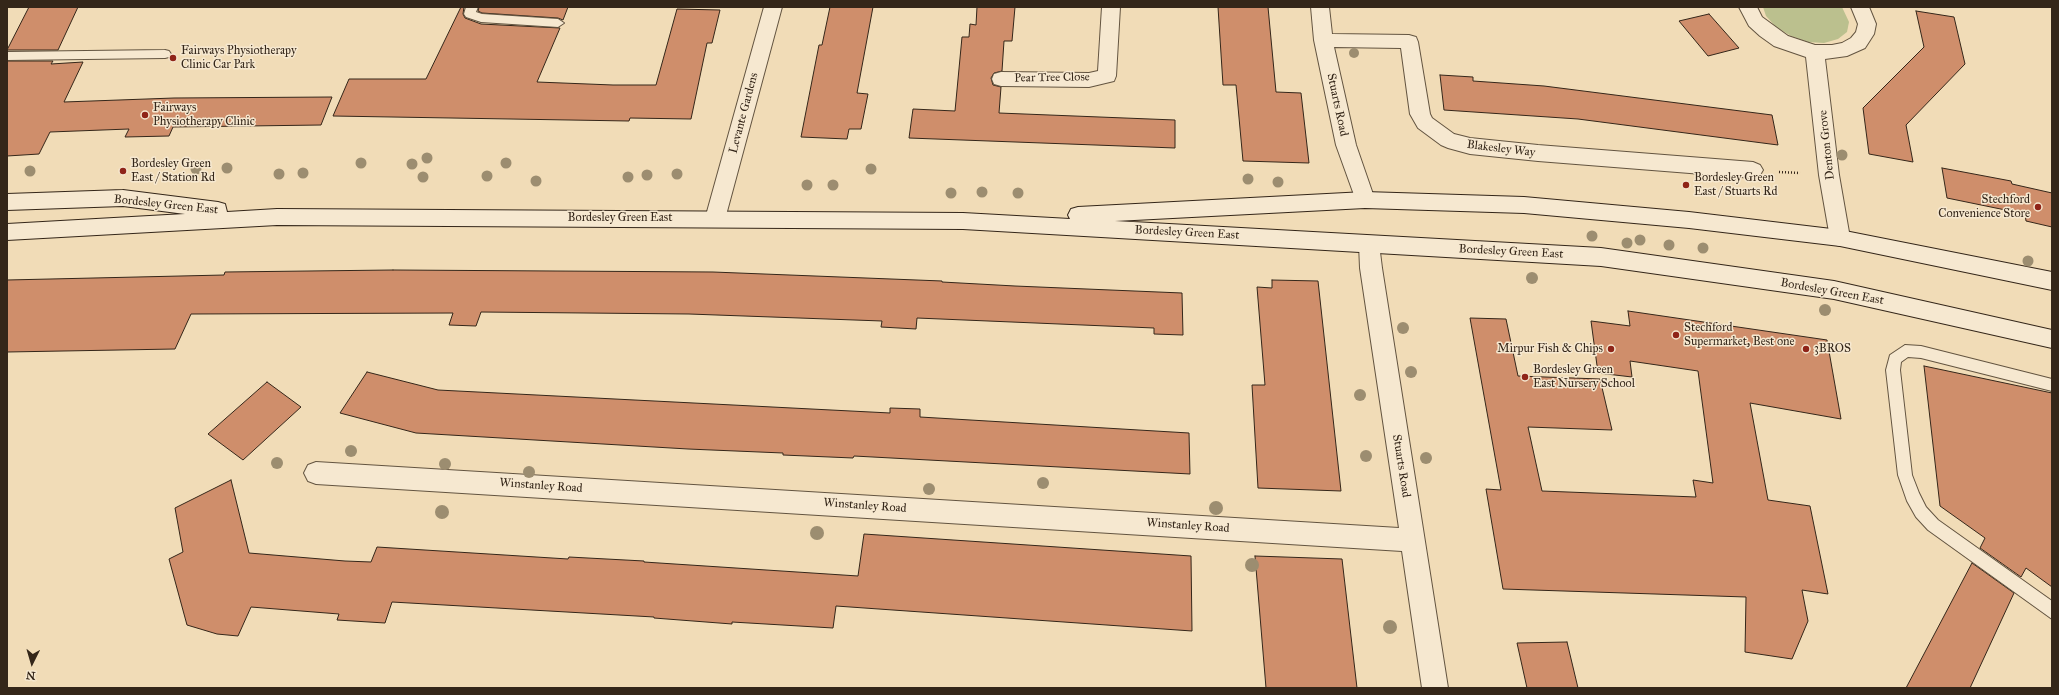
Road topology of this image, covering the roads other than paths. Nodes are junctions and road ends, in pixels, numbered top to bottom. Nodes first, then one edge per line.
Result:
1 (472, 7) edge
2 (773, 7) edge
3 (1111, 7) edge
4 (1320, 7) edge
5 (1748, 7) edge
6 (1860, 7) edge
7 (558, 23) dead end
8 (1323, 40) junction
9 (1815, 52) junction
10 (164, 54) dead end
11 (7, 56) edge
12 (1001, 79) dead end
13 (1752, 170) road end
14 (1365, 200) junction
15 (7, 202) edge
16 (277, 217) junction
17 (715, 219) junction
18 (963, 221) junction
19 (7, 232) edge
20 (1840, 238) junction
21 (1369, 244) junction
22 (2052, 281) edge
23 (2052, 339) edge
24 (2052, 385) edge
25 (316, 473) dead end
26 (1413, 540) junction
27 (2052, 611) edge
28 (1436, 688) edge

1 - 7 lane
2 - 17 main road, Levante Gardens
3 - 12 main road, Pear Tree Close
4 - 8 main road, Stuarts Road
5 - 9 main road
6 - 9 main road
8 - 13 main road, Blakesley Way
8 - 14 main road, Stuarts Road
9 - 20 main road, Denton Grove
10 - 11 lane
14 - 18 main road, Bordesley Green East
14 - 20 main road, Bordesley Green East
15 - 16 main road, Bordesley Green East
16 - 17 main road, Bordesley Green East
16 - 19 main road, Bordesley Green East
17 - 18 main road, Bordesley Green East
18 - 21 main road, Bordesley Green East
20 - 22 main road, Bordesley Green East
21 - 23 main road, Bordesley Green East
21 - 26 main road, Stuarts Road
24 - 27 lane
25 - 26 main road, Winstanley Road
26 - 28 main road, Stuarts Road

